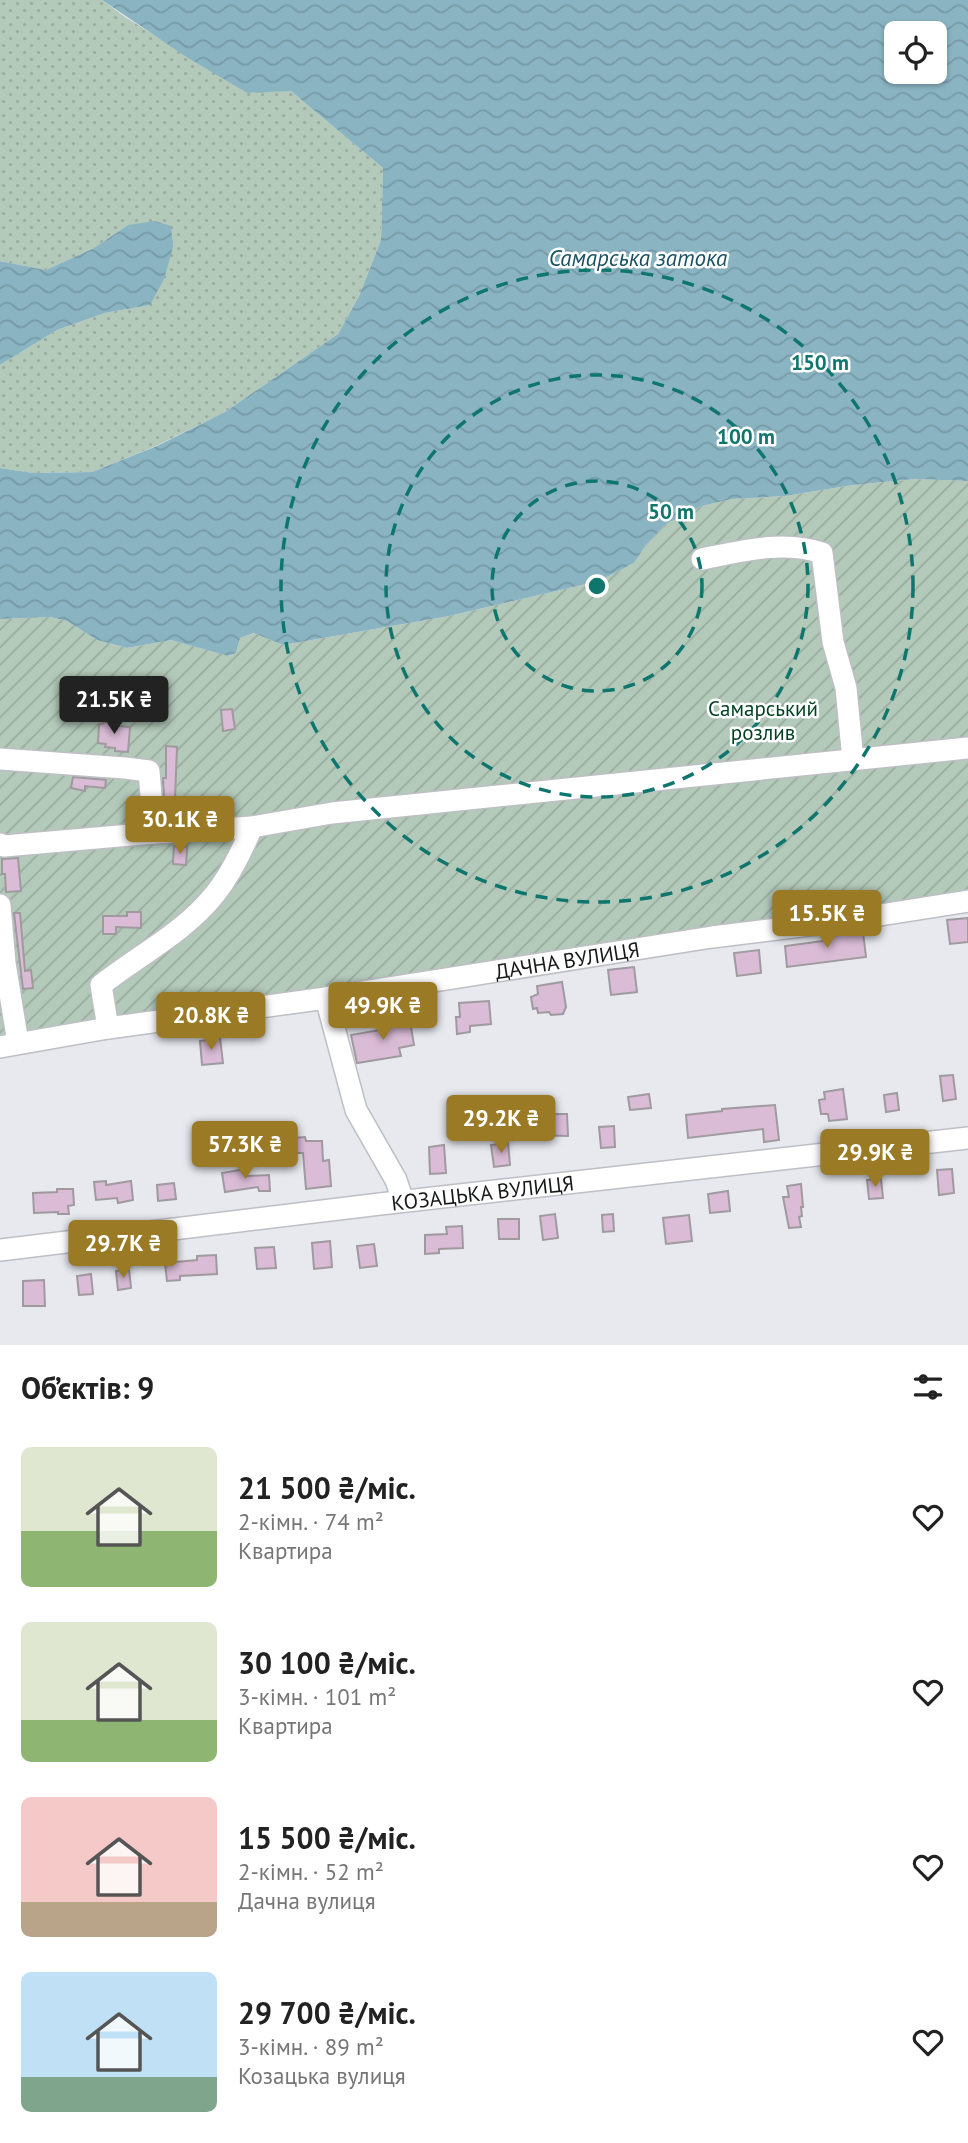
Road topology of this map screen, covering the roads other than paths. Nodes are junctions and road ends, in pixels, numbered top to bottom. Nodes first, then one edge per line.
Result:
1 (702, 559) dead end
2 (968, 748) edge
3 (0, 759) edge
4 (853, 760) junction
5 (251, 827) junction
6 (154, 833) junction
7 (0, 844) edge
8 (968, 901) edge
9 (0, 905) edge
10 (326, 998) junction
11 (108, 1028) junction
12 (9, 1045) edge
13 (968, 1138) edge
14 (403, 1202) junction
15 (0, 1250) edge

1 - 4 street
2 - 4 street
3 - 6 street
4 - 5 street
5 - 6 street
5 - 11 street
6 - 7 street
8 - 10 street, ДАЧНА ВУЛИЦЯ
9 - 12 street
10 - 11 street, ДАЧНА ВУЛИЦЯ
10 - 14 street
11 - 12 street, ДАЧНА ВУЛИЦЯ
13 - 14 street, КОЗАЦЬКА ВУЛИЦЯ
14 - 15 street, КОЗАЦЬКА ВУЛИЦЯ

